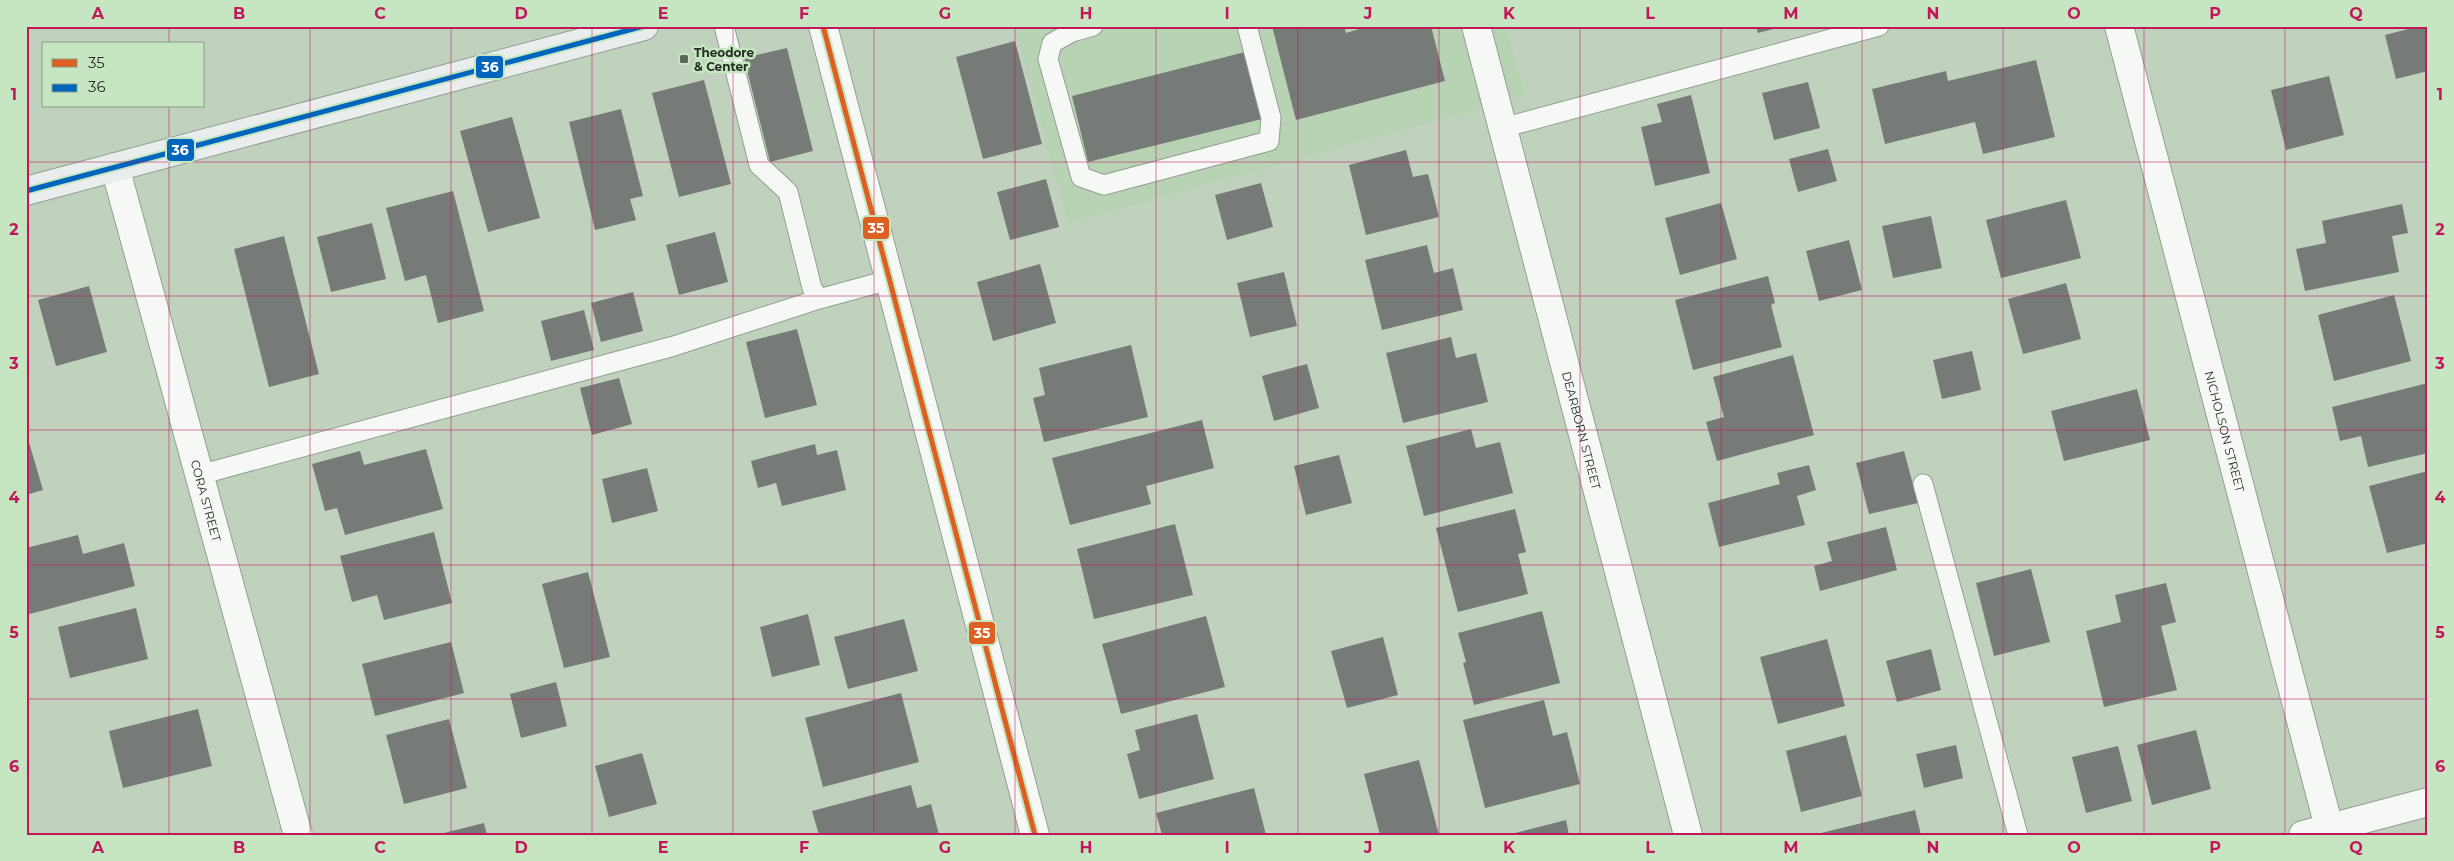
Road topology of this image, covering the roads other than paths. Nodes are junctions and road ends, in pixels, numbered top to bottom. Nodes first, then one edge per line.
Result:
1 (644, 26) edge
2 (724, 26) edge
3 (823, 26) edge
4 (1093, 26) edge
5 (1247, 26) edge
6 (1476, 26) edge
7 (1879, 26) edge
8 (2119, 26) edge
9 (1072, 29) edge
10 (1502, 128) junction
11 (115, 167) junction
12 (26, 191) edge
13 (890, 280) junction
14 (820, 300) junction
15 (199, 475) junction
16 (1923, 484) dead end
17 (2428, 802) edge
18 (2330, 831) edge
19 (298, 835) edge
20 (1035, 835) edge
21 (1688, 835) edge
22 (2018, 835) edge
23 (2303, 835) edge

1 - 11 main road
2 - 14 lane
3 - 13 street
4 - 9 lane
5 - 9 lane
6 - 10 street, DEARBORN STREET
7 - 10 lane
8 - 18 street, NICHOLSON STREET
10 - 21 street, DEARBORN STREET
11 - 12 main road
11 - 15 street, CORA STREET
13 - 14 lane
13 - 20 street
14 - 15 lane
15 - 19 street, CORA STREET
16 - 22 lane
17 - 18 street
18 - 23 street

